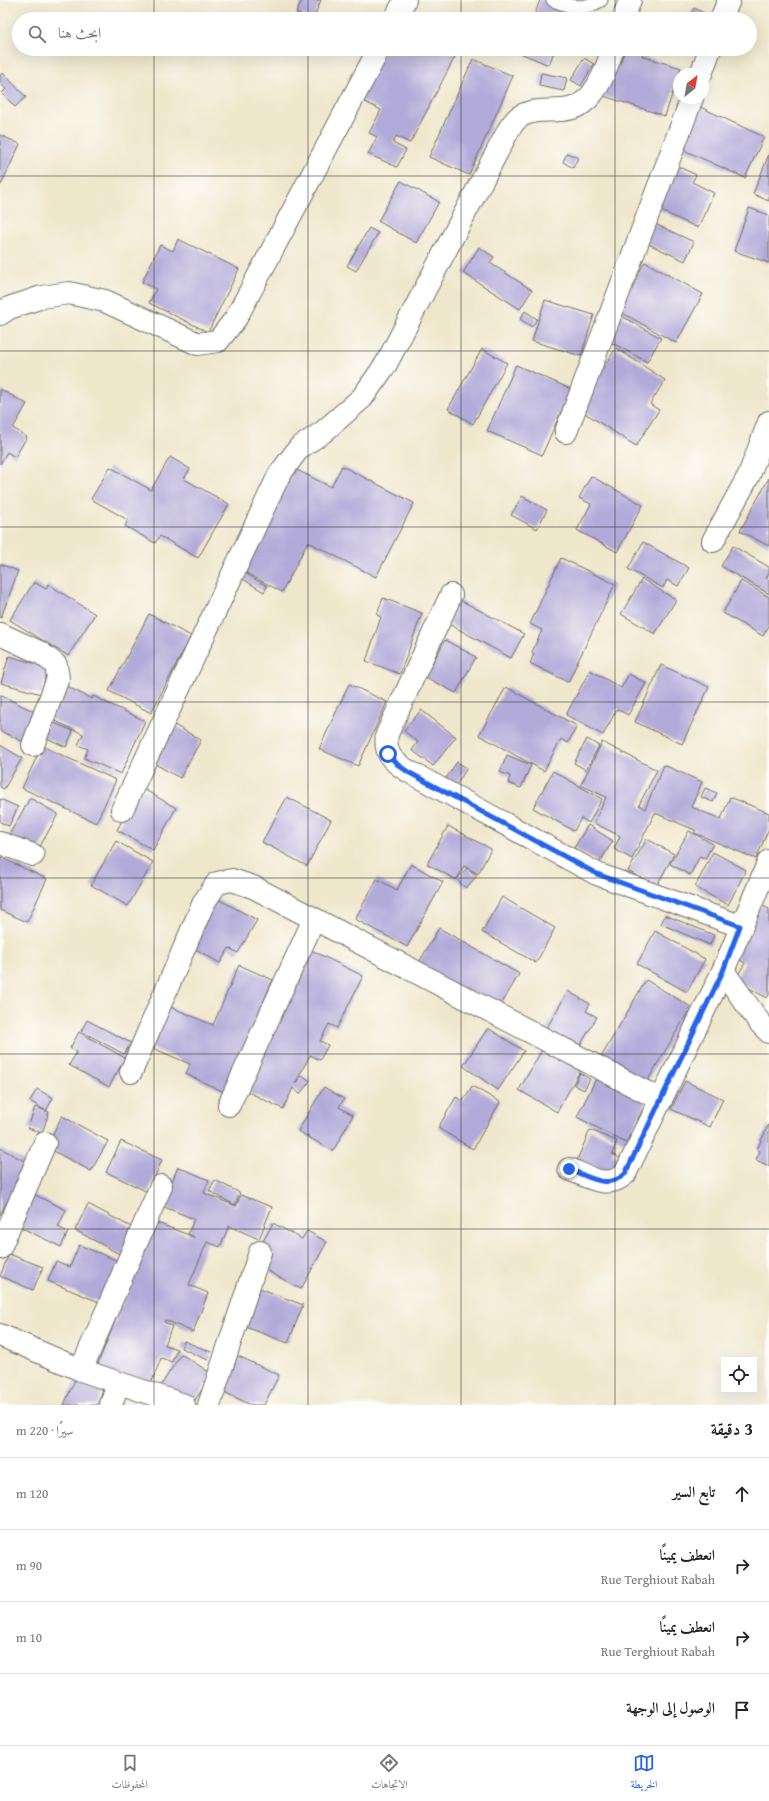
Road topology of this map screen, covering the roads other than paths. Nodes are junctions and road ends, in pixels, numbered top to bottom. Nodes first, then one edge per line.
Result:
1 (405, 0) edge
2 (553, 0) edge
3 (600, 0) edge
4 (630, 0) edge
5 (728, 0) edge
6 (399, 12) edge
7 (626, 12) edge
8 (724, 12) edge
9 (375, 56) edge
10 (611, 56) edge
11 (707, 56) edge
12 (703, 68) edge
13 (690, 104) edge
14 (0, 314) edge
15 (769, 422) edge
16 (566, 432) dead end
17 (713, 541) dead end
18 (451, 596) dead end
19 (0, 634) edge
20 (33, 745) dead end
21 (122, 810) dead end
22 (0, 843) edge
23 (33, 855) dead end
24 (769, 860) edge
25 (314, 919) junction
26 (740, 926) junction
27 (723, 971) junction
28 (769, 1032) edge
29 (131, 1072) dead end
30 (661, 1100) junction
31 (229, 1105) dead end
32 (45, 1143) dead end
33 (569, 1169) dead end
34 (161, 1186) dead end
35 (0, 1248) edge
36 (260, 1252) dead end
37 (0, 1335) edge
38 (80, 1370) junction
39 (118, 1383) junction
40 (111, 1405) edge
41 (184, 1405) edge
42 (209, 1405) edge

1 - 6 street
2 - 3 lane
4 - 7 street
5 - 8 street
9 - 14 street
10 - 21 street
11 - 12 street
13 - 16 street
15 - 17 street
18 - 26 street
19 - 20 street
22 - 23 street
24 - 26 street
25 - 29 street
25 - 30 street
25 - 31 street
26 - 27 street
27 - 28 street
27 - 30 street
30 - 33 street
32 - 35 street
34 - 38 street
36 - 42 street
37 - 38 street
38 - 39 street
39 - 40 street
39 - 41 street

